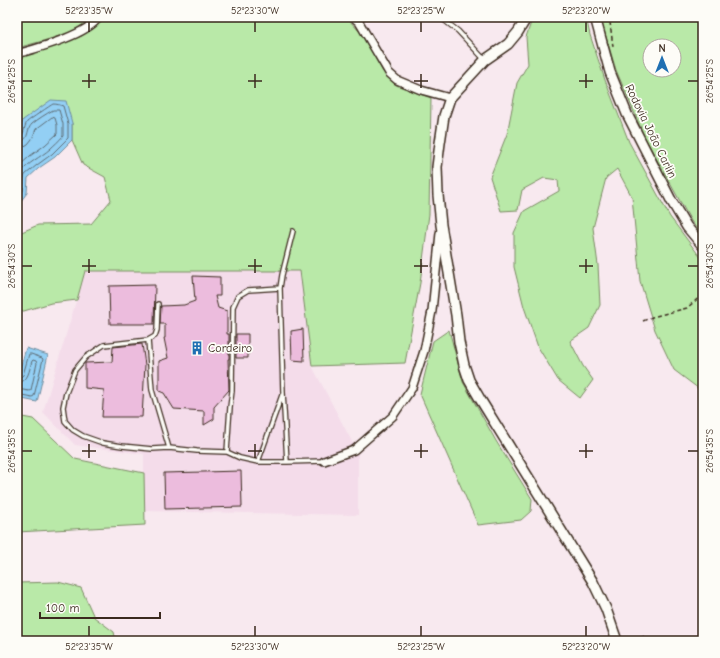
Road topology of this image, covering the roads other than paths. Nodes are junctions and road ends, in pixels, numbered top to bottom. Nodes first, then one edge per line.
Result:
1 (99, 17) edge
2 (353, 17) edge
3 (440, 17) edge
4 (527, 17) edge
5 (595, 17) edge
6 (17, 54) edge
7 (485, 60) junction
8 (450, 98) junction
9 (441, 225) junction
10 (293, 231) dead end
11 (703, 246) edge
12 (280, 288) junction
13 (158, 304) dead end
14 (148, 340) junction
15 (283, 392) junction
16 (169, 448) junction
17 (227, 452) junction
18 (324, 461) joint
19 (258, 462) junction
20 (287, 462) junction
21 (617, 641) edge

1 - 6 street
2 - 8 street
3 - 7 lane
4 - 7 street
5 - 11 street, Rodovia João Carlin
7 - 8 street
8 - 9 street
9 - 18 street
9 - 21 street
10 - 12 lane
12 - 15 lane
12 - 17 lane
13 - 14 lane
14 - 16 lane
14 - 16 lane
15 - 19 lane
15 - 20 lane
16 - 17 lane
17 - 19 lane
18 - 20 lane
19 - 20 lane

